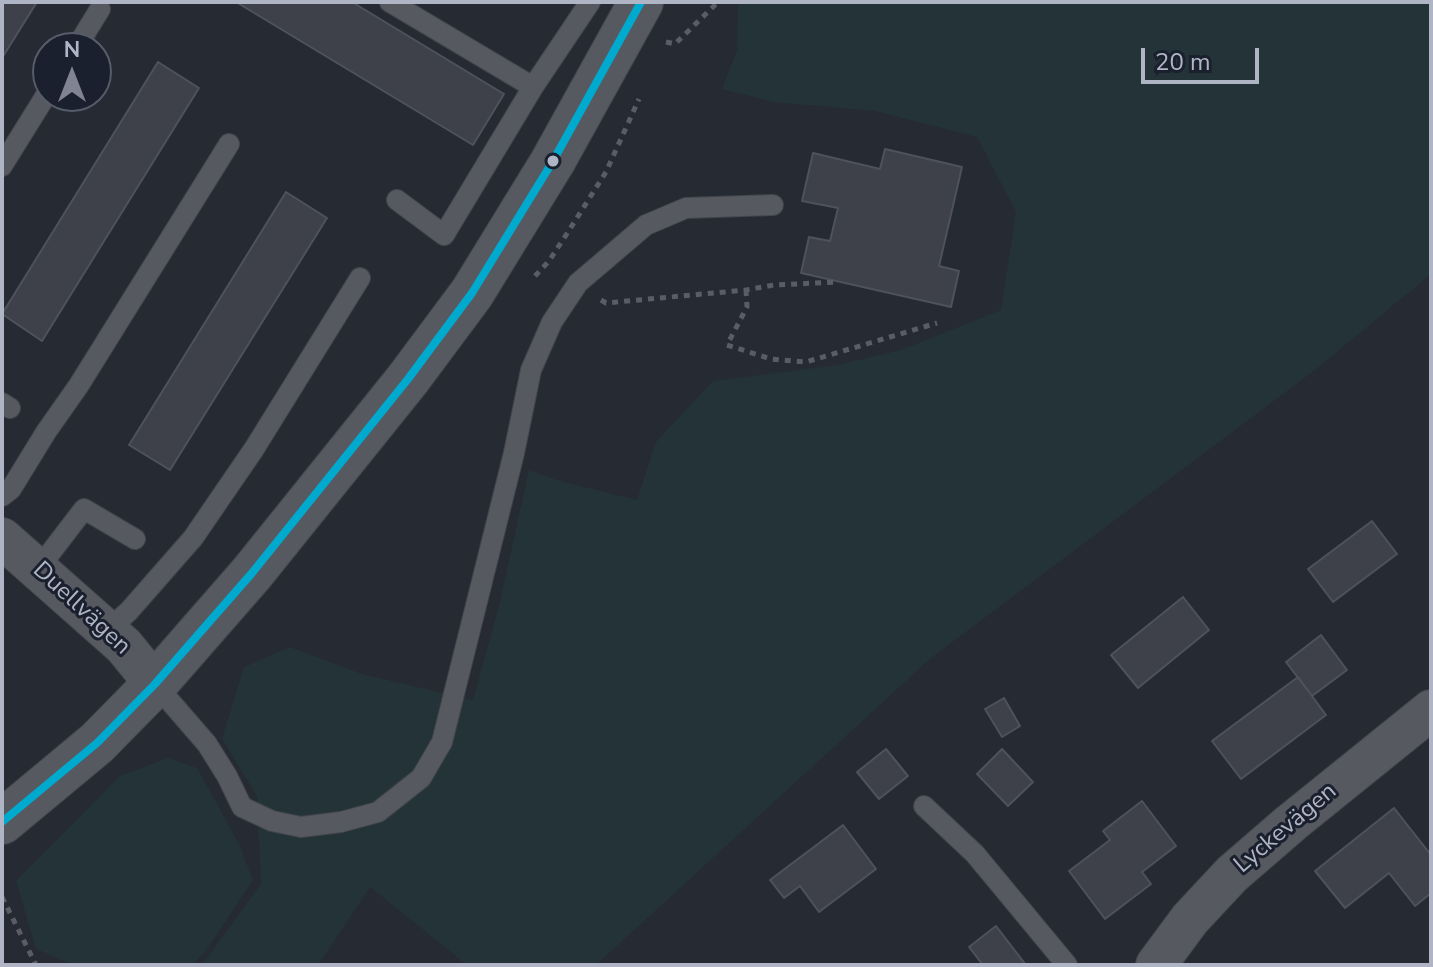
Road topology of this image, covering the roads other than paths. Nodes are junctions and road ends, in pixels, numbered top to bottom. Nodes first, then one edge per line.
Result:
1 (390, 2) edge
2 (590, 2) edge
3 (641, 2) edge
4 (100, 9) dead end
5 (86, 32) edge
6 (533, 87) junction
7 (36, 112) edge
8 (229, 144) dead end
9 (2, 166) edge
10 (397, 200) dead end
11 (773, 205) dead end
12 (360, 278) dead end
13 (2, 496) edge
14 (2, 538) edge
15 (135, 539) dead end
16 (38, 569) junction
17 (107, 631) junction
18 (155, 684) junction
19 (1431, 710) edge
20 (924, 806) dead end
21 (2, 822) edge
22 (1067, 965) edge
23 (1156, 965) edge

1 - 6 lane
2 - 6 lane
3 - 18 street
4 - 5 lane
6 - 10 lane
7 - 9 lane
8 - 13 lane
11 - 18 lane
12 - 17 lane
14 - 16 street, Duellvägen
15 - 16 lane
16 - 17 street, Duellvägen
17 - 18 street, Duellvägen
18 - 21 street
19 - 23 street, Lyckevägen
20 - 22 lane

